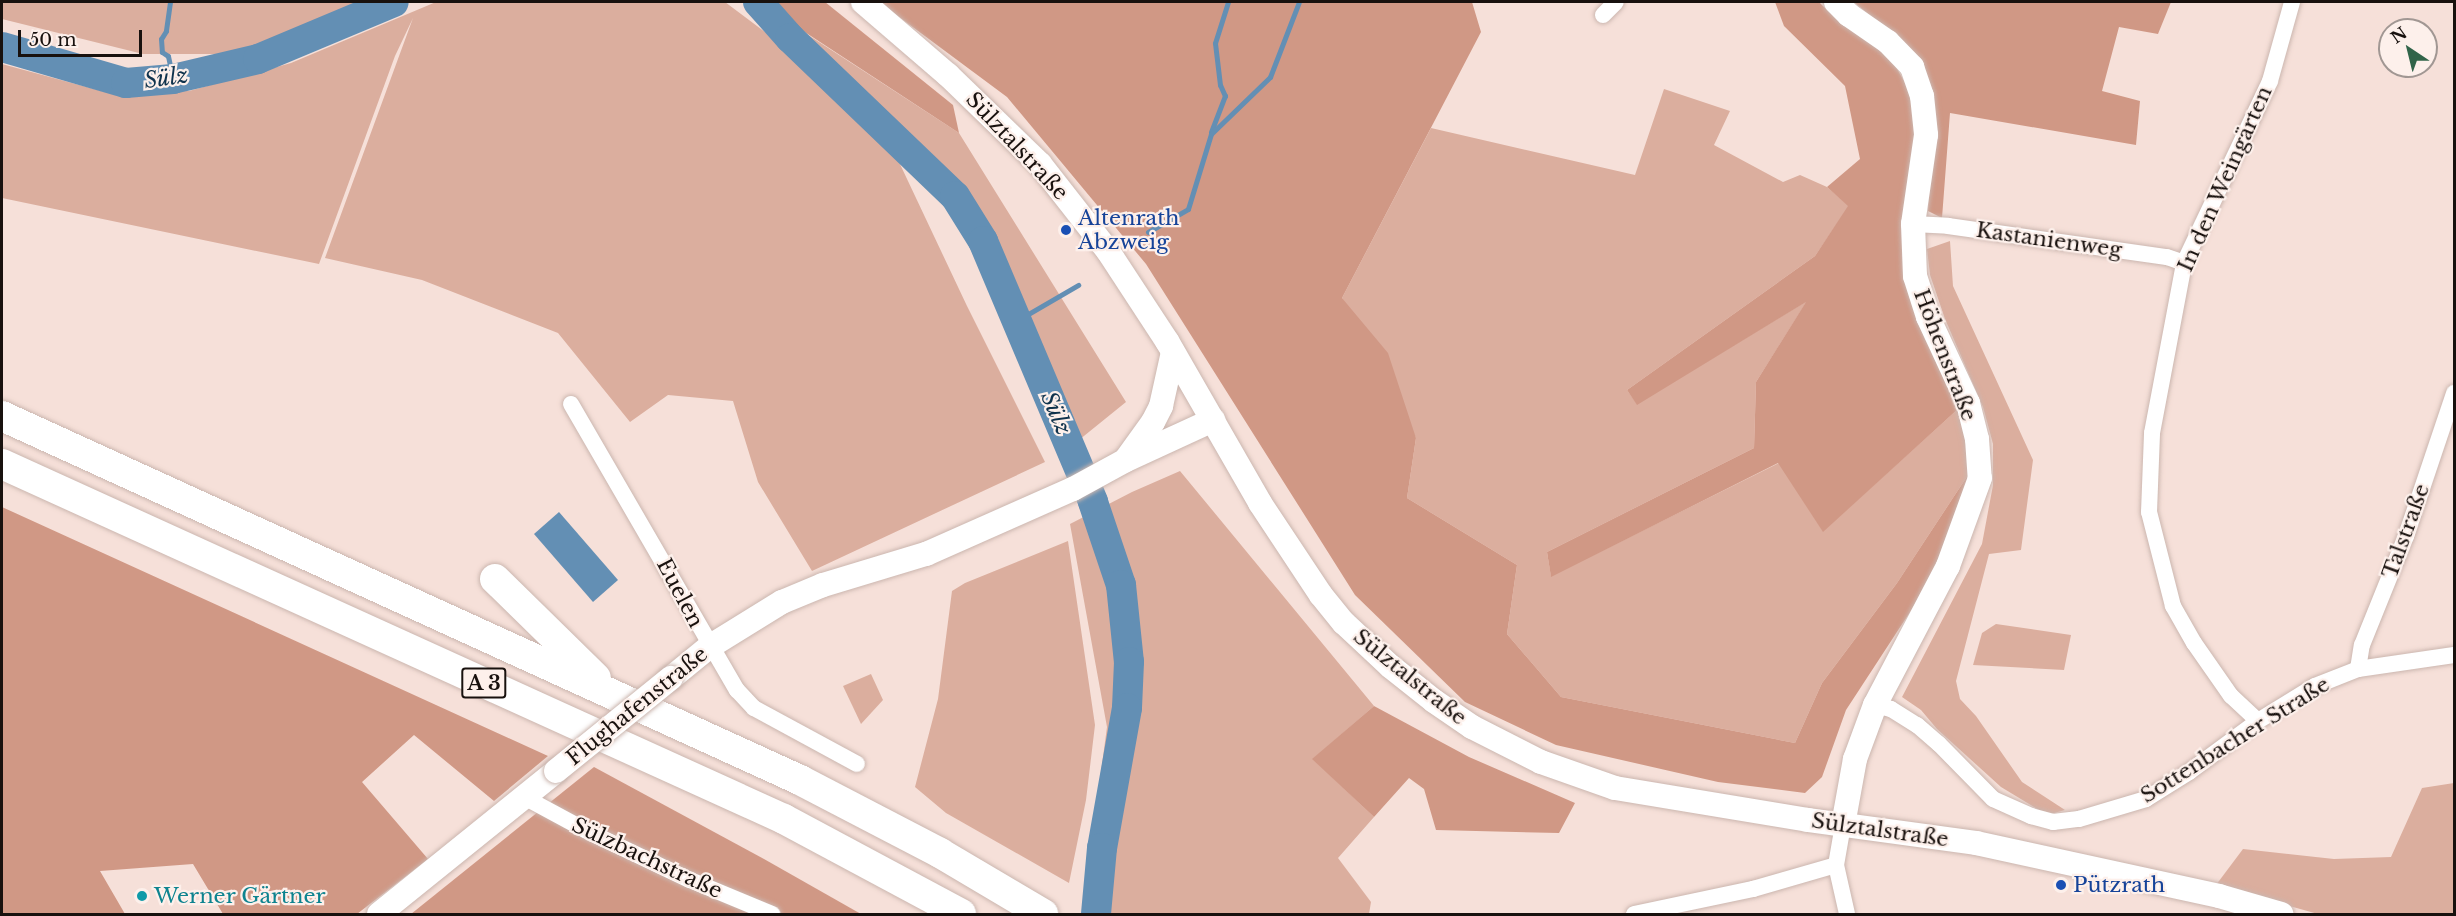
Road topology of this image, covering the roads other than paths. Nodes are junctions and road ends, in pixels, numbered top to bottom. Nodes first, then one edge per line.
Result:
1 (863, 2) edge
2 (1616, 2) edge
3 (1836, 2) edge
4 (2292, 2) edge
5 (1603, 15) dead end
6 (1913, 224) junction
7 (2184, 263) junction
8 (1173, 352) junction
9 (2454, 393) edge
10 (571, 404) dead end
11 (2, 416) edge
12 (1213, 420) junction
13 (2, 464) edge
14 (1115, 466) junction
15 (495, 579) dead end
16 (709, 647) junction
17 (2454, 655) edge
18 (2358, 669) junction
19 (611, 693) junction
20 (1875, 705) junction
21 (2259, 721) junction
22 (857, 764) dead end
23 (524, 797) junction
24 (1843, 825) junction
25 (1836, 865) junction
26 (1034, 909) edge
27 (379, 915) edge
28 (772, 915) edge
29 (961, 915) edge
30 (1634, 915) edge
31 (1847, 915) edge
32 (2280, 915) edge

1 - 8 main road, Sülztalstraße
2 - 5 street
3 - 6 main road, Höhenstraße
4 - 7 street, In den Weingärten
6 - 7 street, Kastanienweg
6 - 20 main road, Höhenstraße
7 - 21 street, In den Weingärten
8 - 12 main road, Sülztalstraße
8 - 14 main road
9 - 18 street, Talstraße
10 - 16 street, Euelen
11 - 19 highway, A 3
12 - 14 main road
12 - 24 main road, Sülztalstraße
13 - 29 highway, A 3
14 - 16 main road, Flughafenstraße
15 - 19 highway
16 - 22 street, Euelen
16 - 23 main road, Flughafenstraße, bridge
17 - 18 street, Sottenbacher Straße
18 - 21 street, Sottenbacher Straße
19 - 26 highway, A 3
20 - 21 street, Sottenbacher Straße
20 - 24 main road, Höhenstraße
23 - 27 main road, Flughafenstraße
23 - 28 street, Sülzbachstraße
24 - 25 street
24 - 32 main road, Sülztalstraße
25 - 30 street
25 - 31 street

